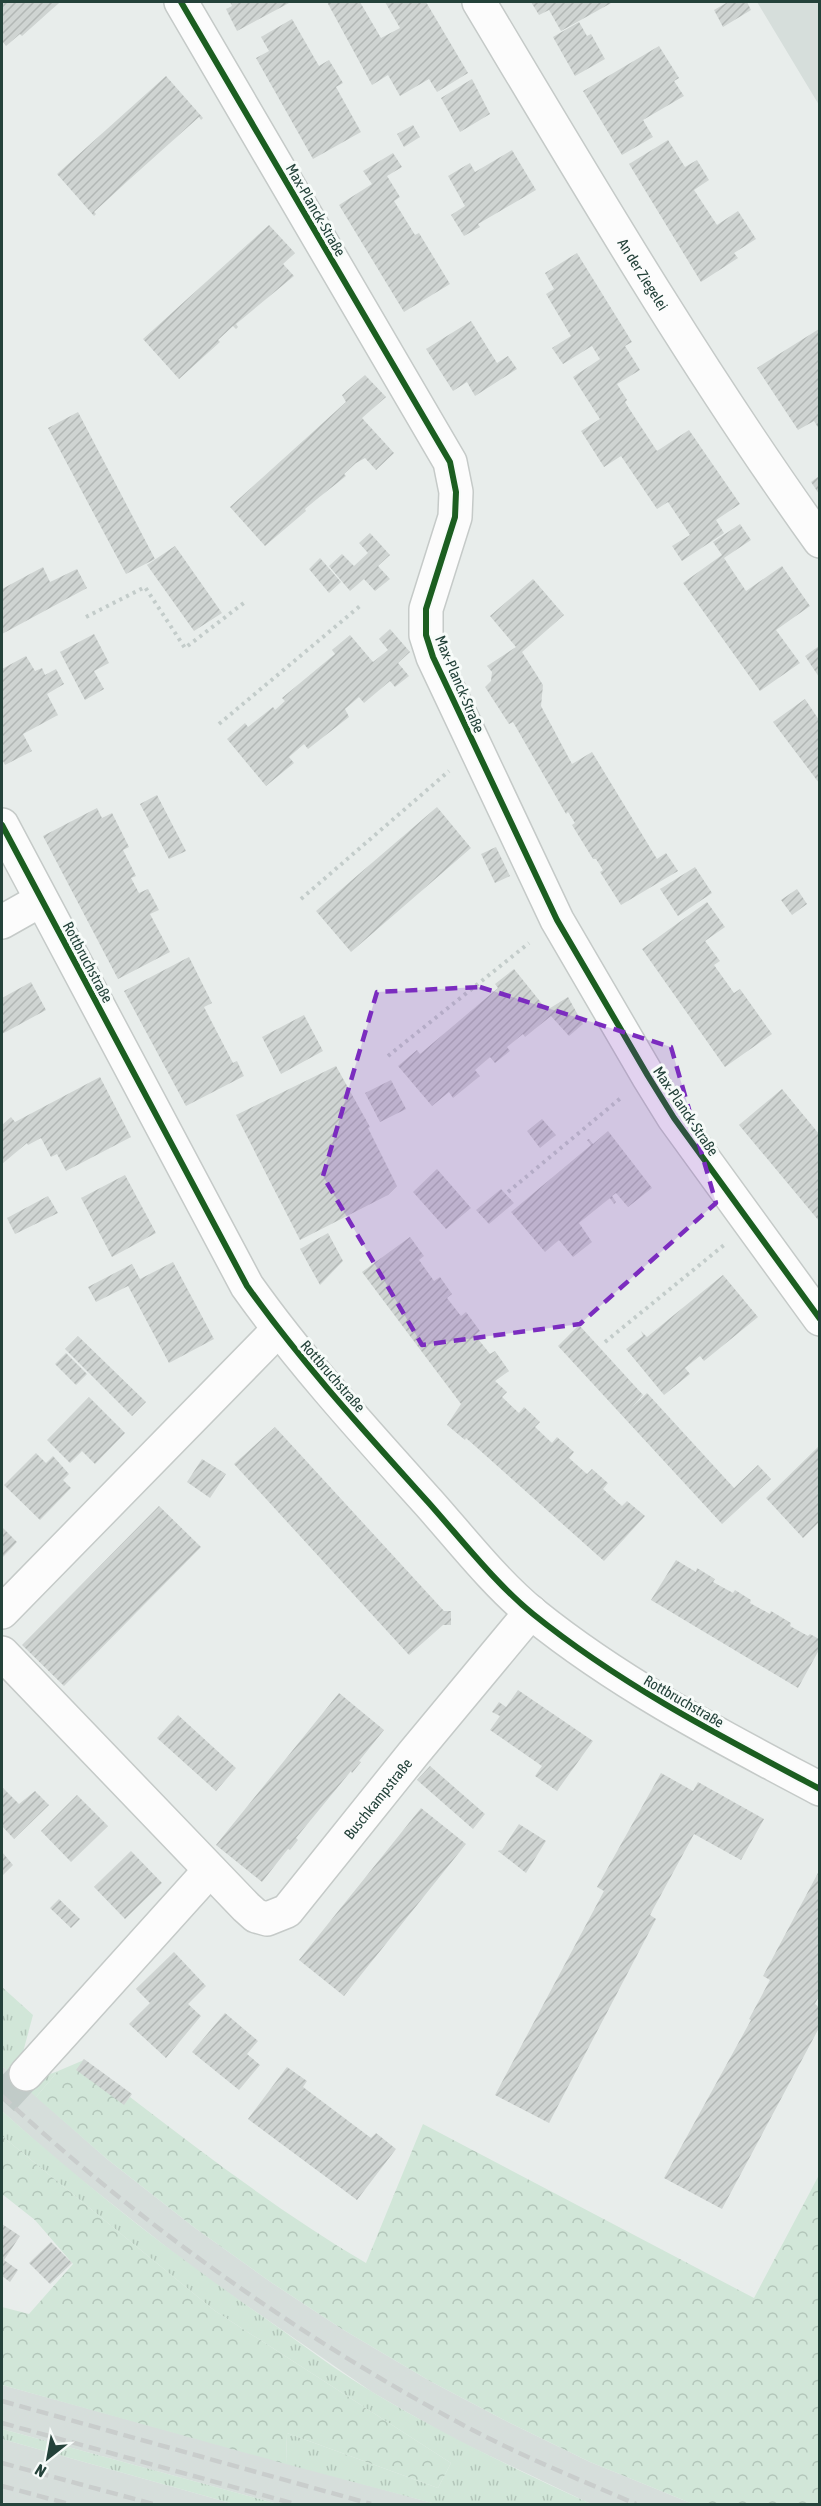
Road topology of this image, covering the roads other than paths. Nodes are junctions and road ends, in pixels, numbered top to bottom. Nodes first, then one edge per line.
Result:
1 (182, 2) edge
2 (479, 2) edge
3 (819, 541) edge
4 (2, 825) edge
5 (41, 900) junction
6 (2, 922) edge
7 (819, 1319) edge
8 (278, 1330) junction
9 (2, 1612) edge
10 (531, 1612) junction
11 (2, 1653) edge
12 (818, 1786) edge
13 (210, 1870) junction
14 (26, 2074) tunnel mouth

1 - 7 street, Max-Planck-Straße
2 - 3 street, An der Ziegelei
4 - 5 street, Rottbruchstraße
5 - 6 street
5 - 8 street, Rottbruchstraße
8 - 9 street
8 - 10 street, Rottbruchstraße
10 - 12 street, Rottbruchstraße
10 - 13 street, Buschkampstraße
11 - 13 street, Buschkampstraße
13 - 14 street

